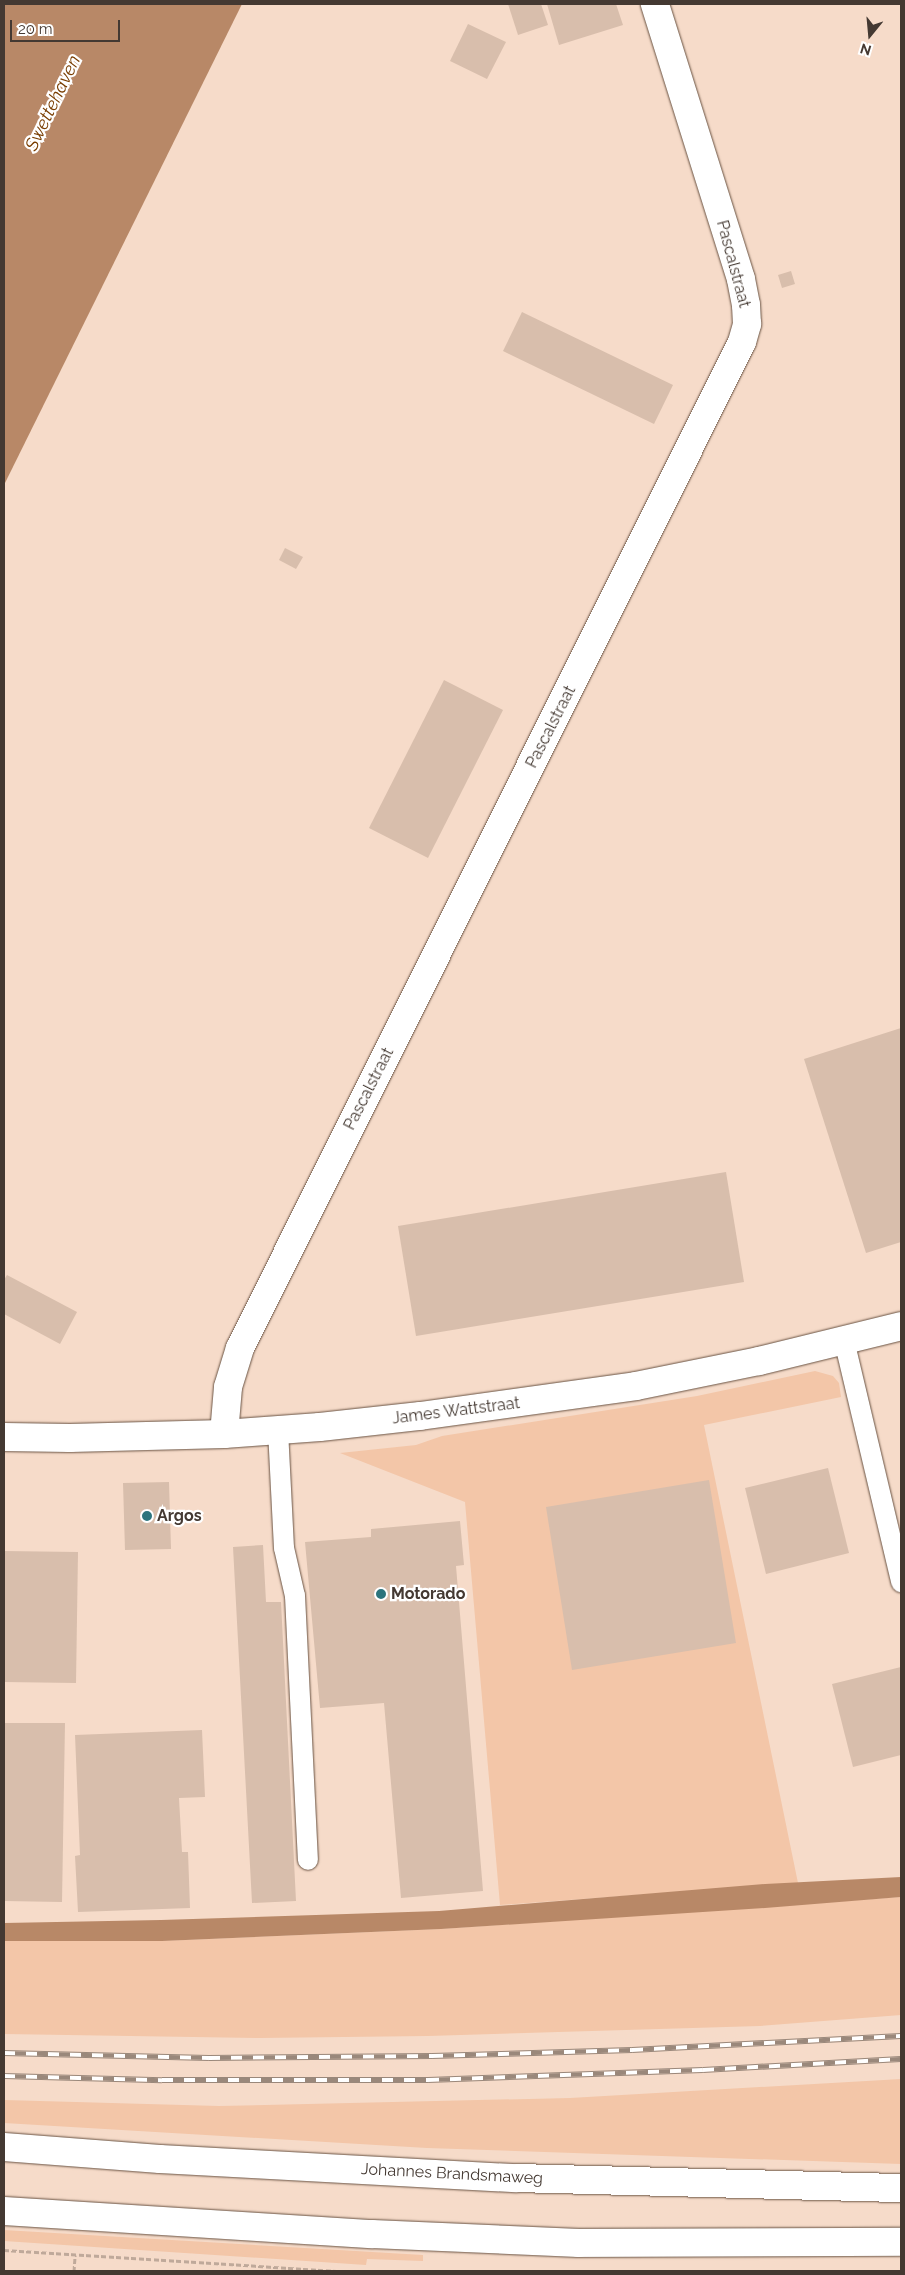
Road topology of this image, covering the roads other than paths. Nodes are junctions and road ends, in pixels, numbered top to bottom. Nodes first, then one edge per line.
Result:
1 (655, 4) edge
2 (901, 1326) edge
3 (844, 1340) junction
4 (278, 1430) junction
5 (224, 1434) junction
6 (4, 1437) edge
7 (901, 1582) edge
8 (308, 1860) dead end
9 (4, 2147) edge
10 (901, 2188) edge
11 (4, 2211) edge
12 (901, 2242) edge

1 - 5 street, Pascalstraat
2 - 3 street, James Wattstraat
3 - 4 street, James Wattstraat
3 - 7 lane
4 - 5 street, James Wattstraat
4 - 8 lane
5 - 6 street, James Wattstraat
9 - 10 street, Johannes Brandsmaweg
11 - 12 street

